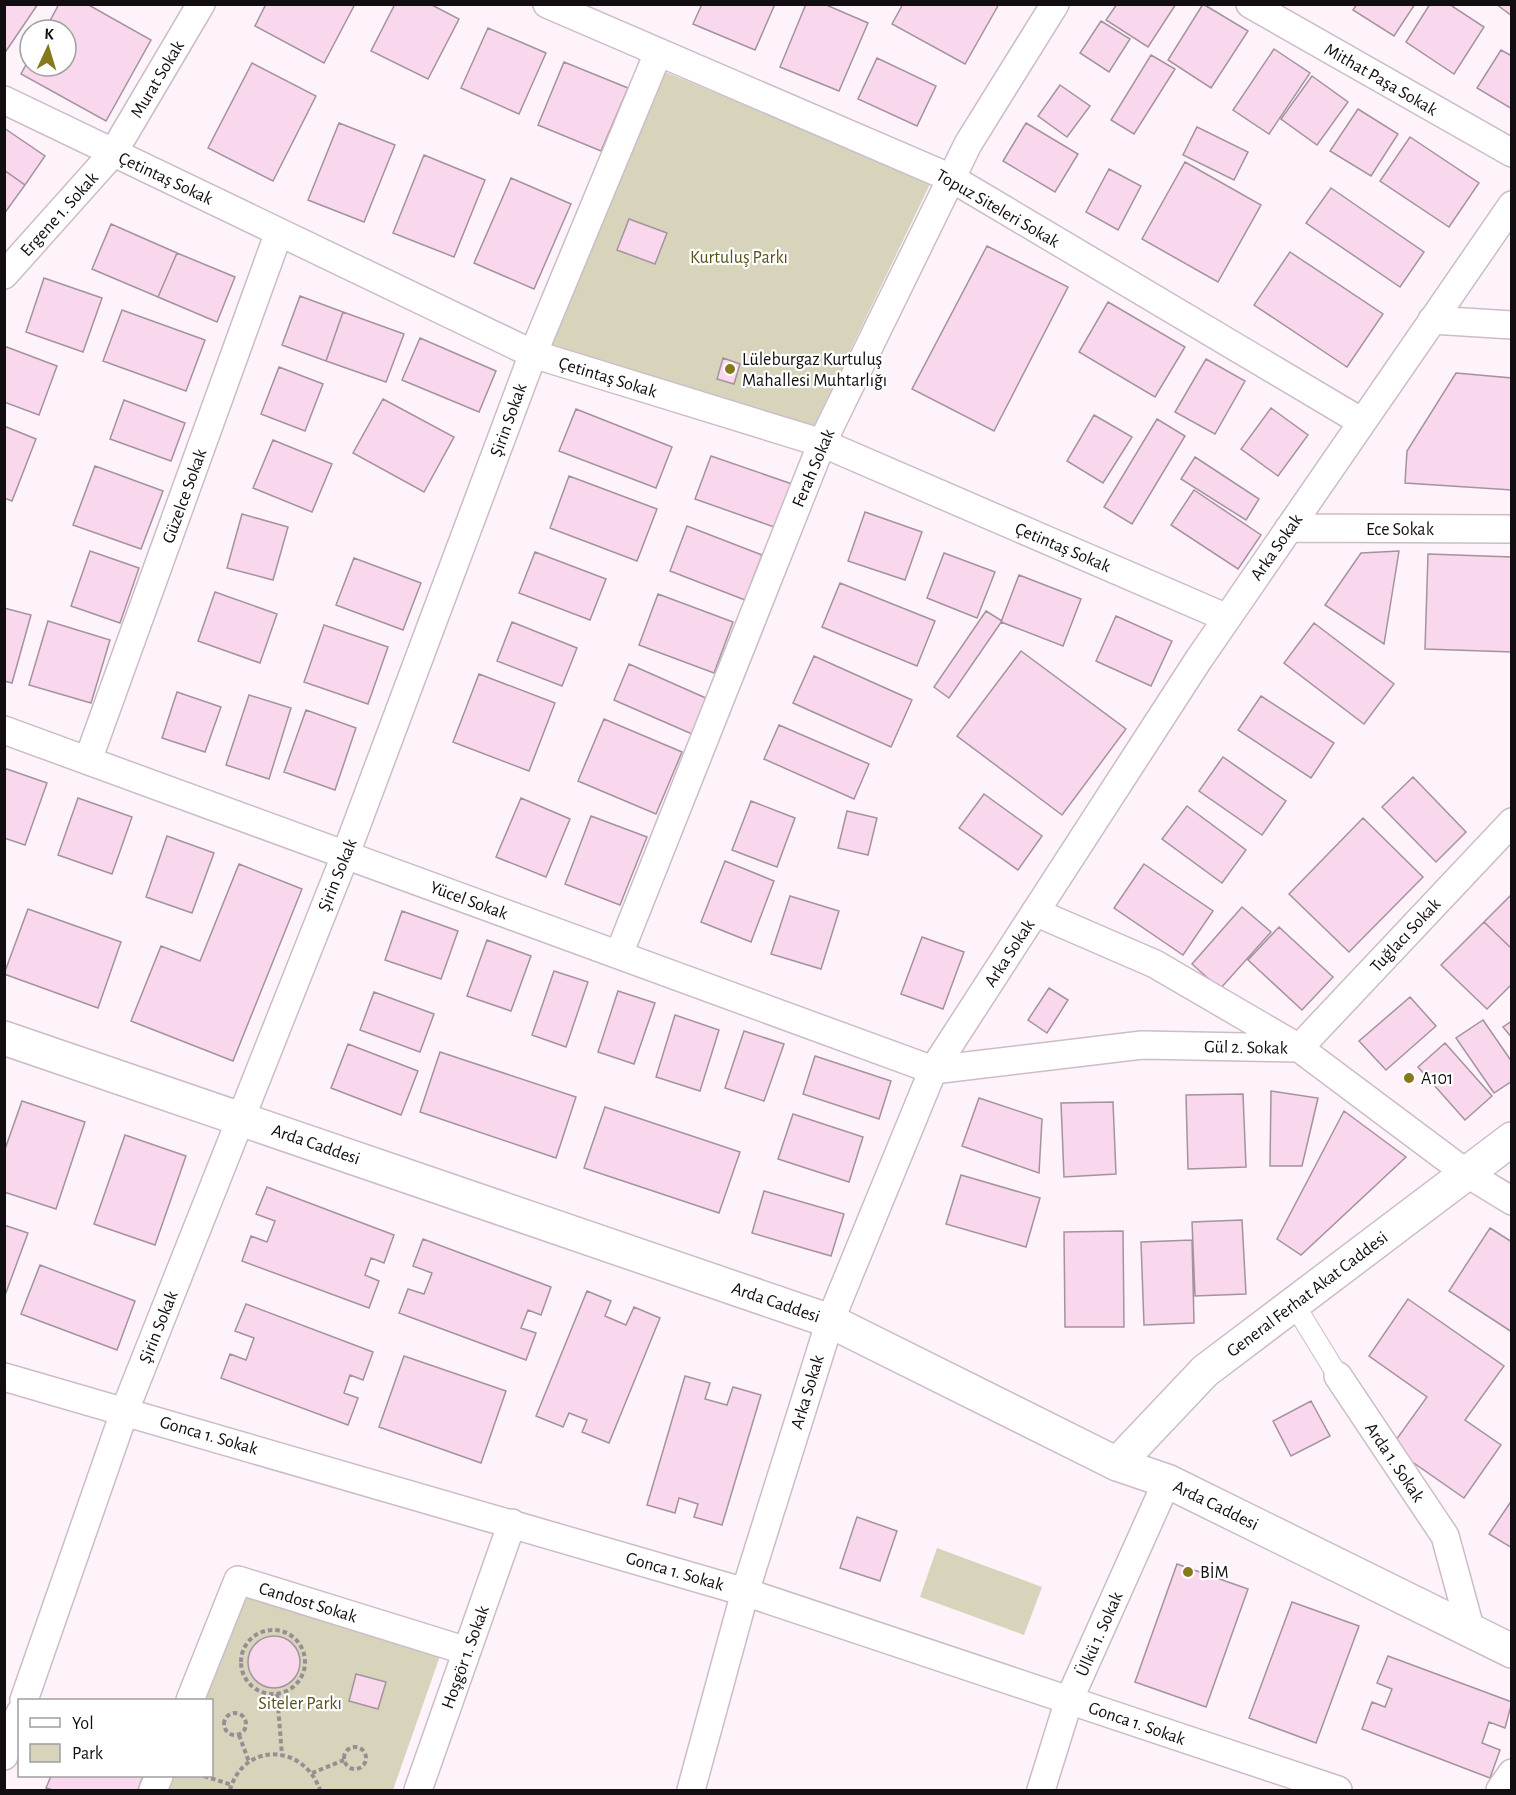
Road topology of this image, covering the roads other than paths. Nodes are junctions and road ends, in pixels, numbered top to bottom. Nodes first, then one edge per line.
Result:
1 (201, 4) edge
2 (547, 4) edge
3 (1055, 4) edge
4 (1250, 4) edge
5 (658, 53) junction
6 (4, 100) edge
7 (113, 153) junction
8 (1512, 153) edge
9 (951, 178) junction
10 (1512, 205) edge
11 (279, 232) junction
12 (4, 275) edge
13 (1432, 320) junction
14 (1512, 325) edge
15 (533, 354) junction
16 (1362, 422) junction
17 (822, 443) junction
18 (1289, 528) junction
19 (1512, 529) edge
20 (1227, 618) junction
21 (4, 730) edge
22 (88, 760) junction
23 (1512, 822) edge
24 (345, 856) junction
25 (1035, 912) junction
26 (619, 954) junction
27 (4, 1038) edge
28 (1299, 1048) junction
29 (933, 1070) junction
30 (240, 1118) junction
31 (1512, 1138) edge
32 (1466, 1173) junction
33 (1512, 1201) edge
34 (1294, 1304) junction
35 (830, 1321) junction
36 (1338, 1376) joint
37 (4, 1377) edge
38 (125, 1410) junction
39 (1117, 1464) junction
40 (1167, 1481) junction
41 (512, 1523) junction
42 (745, 1592) junction
43 (1471, 1631) junction
44 (467, 1651) junction
45 (1512, 1651) edge
46 (25, 1699) edge
47 (191, 1699) edge
48 (1069, 1700) junction
49 (18, 1718) edge
50 (4, 1756) edge
51 (1512, 1773) edge
52 (159, 1777) edge
53 (153, 1791) edge
54 (418, 1791) edge
55 (691, 1791) edge
56 (1041, 1791) edge
57 (1338, 1791) edge
58 (1500, 1791) edge

1 - 7 street, Murat Sokak
2 - 5 street, Topuz Siteleri Sokak
3 - 9 street, Ferah Sokak
4 - 8 street, Mithat Paşa Sokak
5 - 9 street, Topuz Siteleri Sokak
5 - 15 street, Şirin Sokak
6 - 7 street, Çetintaş Sokak
7 - 11 street, Çetintaş Sokak
7 - 12 street, Ergene 1. Sokak
9 - 16 street, Topuz Siteleri Sokak
9 - 17 street, Ferah Sokak
10 - 13 street, Arka Sokak
11 - 15 street, Çetintaş Sokak
11 - 22 street, Güzelce Sokak
13 - 14 street
13 - 16 street, Arka Sokak
15 - 17 street, Çetintaş Sokak
15 - 24 street, Şirin Sokak
16 - 18 street, Arka Sokak
17 - 20 street, Çetintaş Sokak
17 - 26 street, Ferah Sokak
18 - 19 street, Ece Sokak
18 - 20 street, Arka Sokak
20 - 25 street, Arka Sokak
21 - 22 street, Yücel Sokak
22 - 24 street, Yücel Sokak
23 - 28 street, Tuğlacı Sokak
24 - 26 street, Yücel Sokak
24 - 30 street, Şirin Sokak
25 - 28 street
25 - 29 street, Arka Sokak
26 - 29 street, Yücel Sokak
27 - 30 street, Arda Caddesi
28 - 29 street, Gül 2. Sokak
28 - 32 street, Gül 2. Sokak
29 - 35 street, Arka Sokak
30 - 35 street, Arda Caddesi
30 - 38 street, Şirin Sokak
31 - 32 street, General Ferhat Akat Caddesi
32 - 33 street, Gül 2. Sokak
32 - 34 street, General Ferhat Akat Caddesi
34 - 36 street, Arda 1. Sokak
34 - 39 street, General Ferhat Akat Caddesi
35 - 39 street, Arda Caddesi
35 - 42 street, Arka Sokak
36 - 43 street, Arda 1. Sokak
37 - 38 street, Gonca 1. Sokak
38 - 41 street, Gonca 1. Sokak
38 - 46 street, Şirin Sokak
39 - 40 street, Arda Caddesi
40 - 43 street, Arda Caddesi
40 - 48 street, Ülkü 1. Sokak
41 - 42 street, Gonca 1. Sokak
41 - 44 street, Hoşgör 1. Sokak
42 - 48 street, Gonca 1. Sokak
42 - 55 street, Arka Sokak
43 - 45 street, Arda Caddesi
44 - 47 street, Candost Sokak
44 - 54 street, Hoşgör 1. Sokak
48 - 56 street, Ülkü 1. Sokak
48 - 57 street, Gonca 1. Sokak
49 - 50 street
51 - 58 street
52 - 53 street

